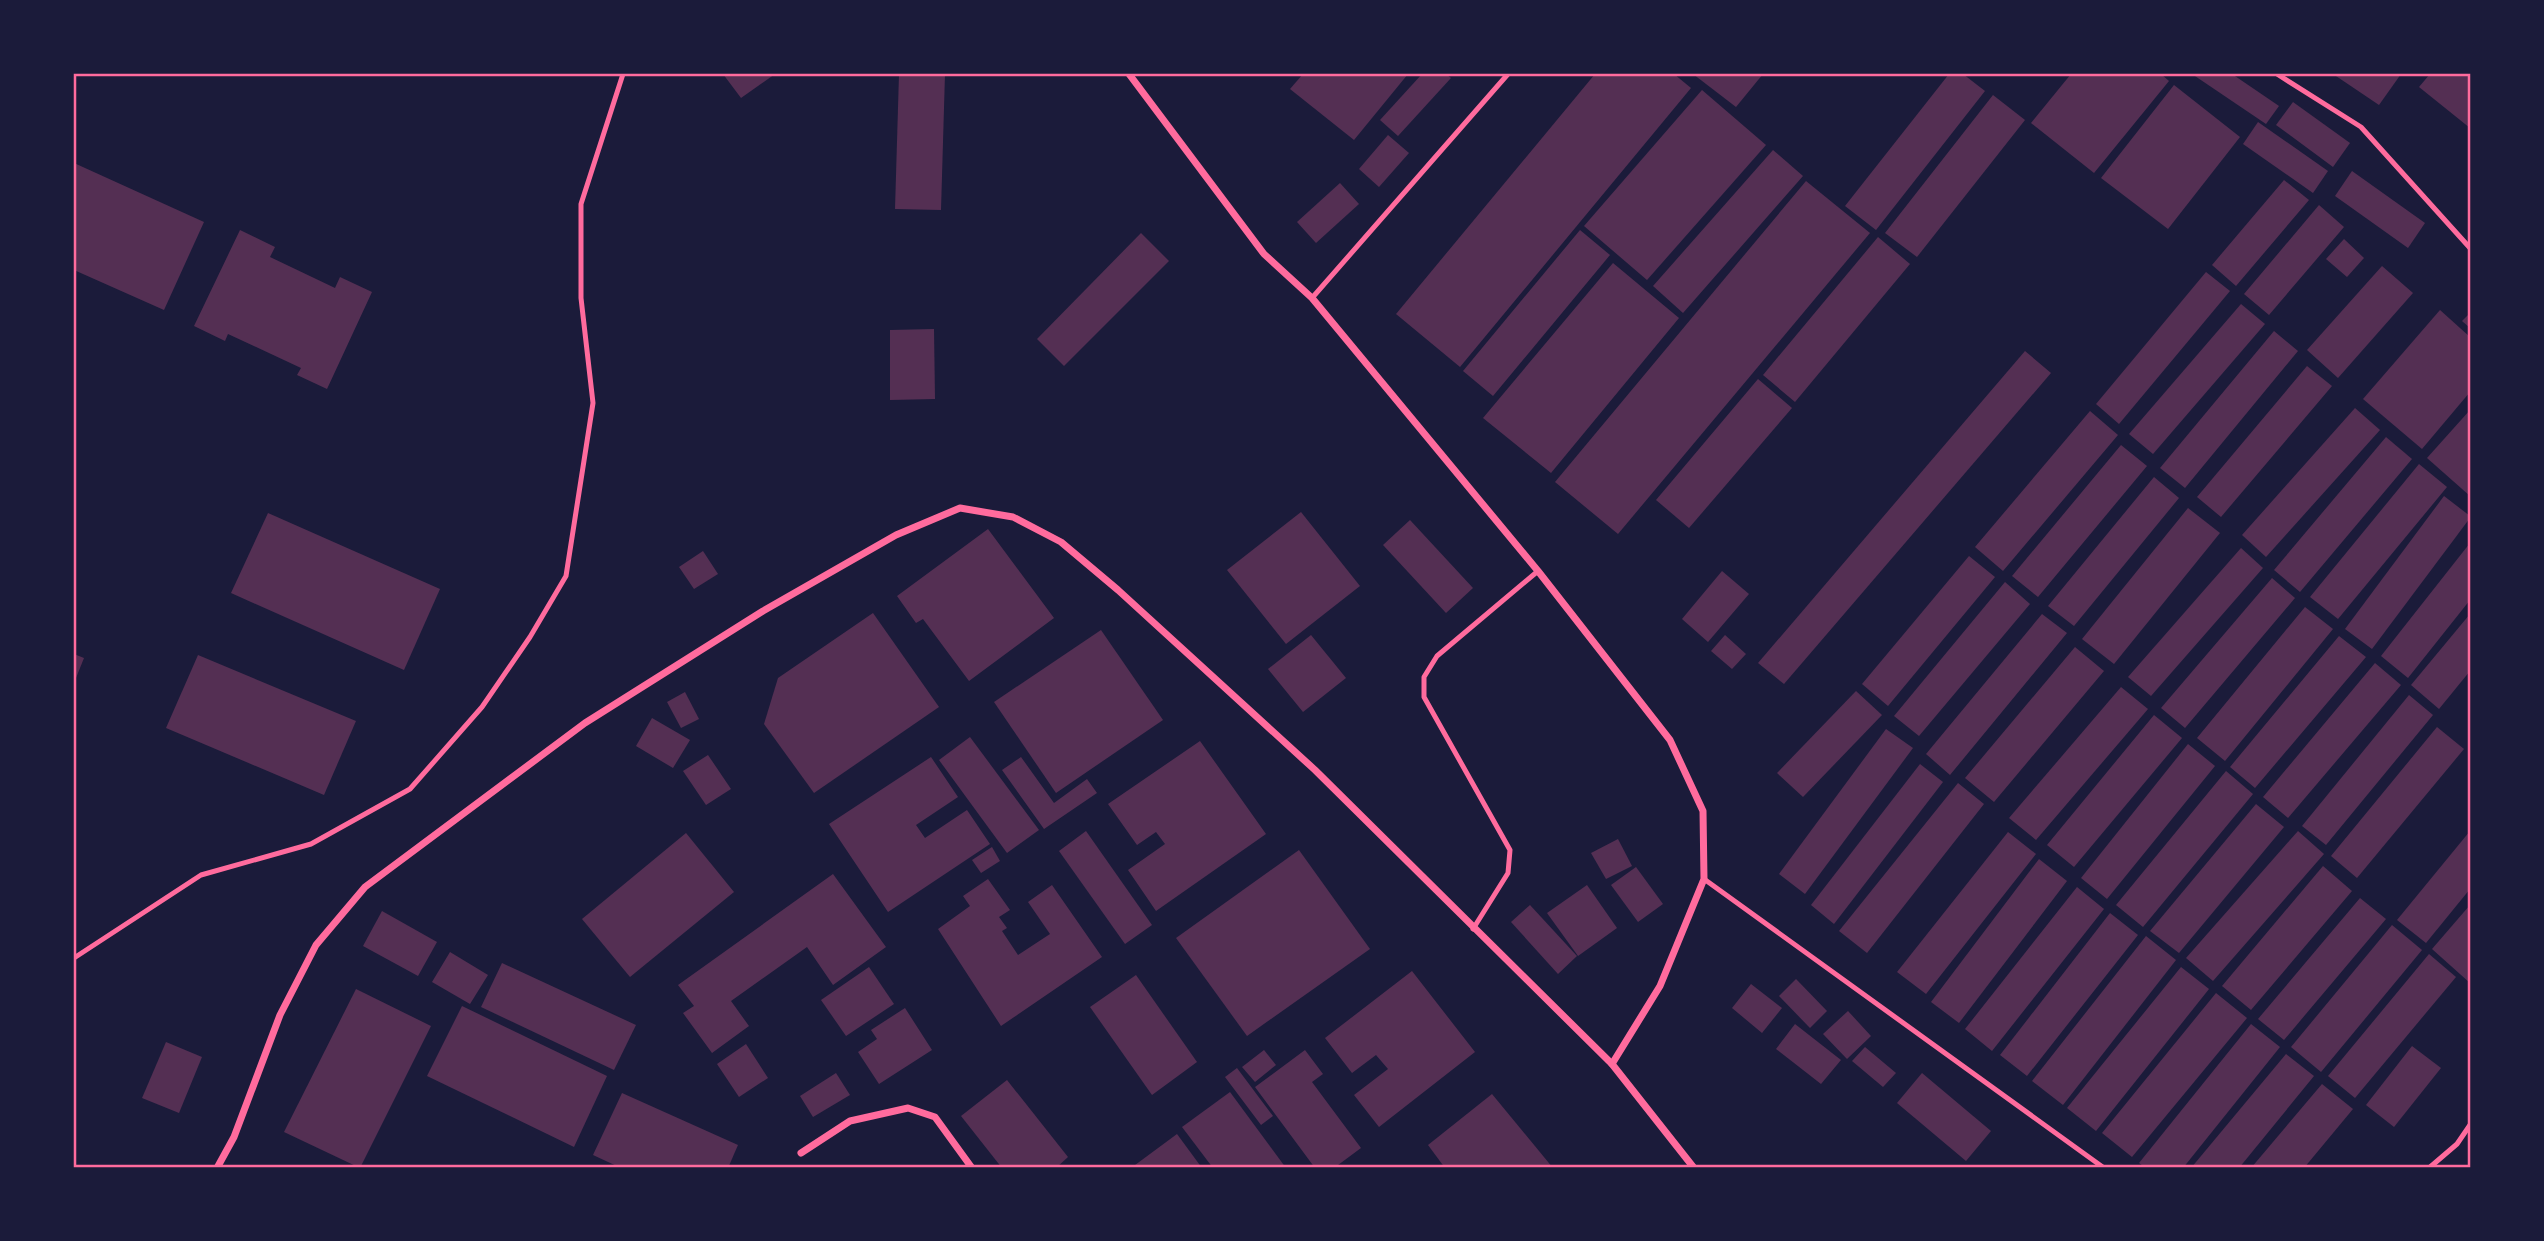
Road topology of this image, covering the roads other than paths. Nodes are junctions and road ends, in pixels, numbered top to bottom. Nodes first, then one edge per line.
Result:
1 (623, 74) edge
2 (1129, 74) edge
3 (1508, 74) edge
4 (2277, 74) edge
5 (2470, 248) edge
6 (1312, 298) junction
7 (1538, 571) junction
8 (1704, 879) junction
9 (1473, 929) junction
10 (74, 958) edge
11 (1612, 1064) junction
12 (2470, 1125) edge
13 (801, 1153) dead end
14 (217, 1167) edge
15 (972, 1167) edge
16 (1694, 1167) edge
17 (2104, 1167) edge
18 (2429, 1167) edge

1 - 10 lane
2 - 6 street
3 - 6 lane
4 - 5 lane
6 - 7 street
7 - 8 street
7 - 9 lane
8 - 11 street
8 - 17 lane
9 - 11 street
9 - 14 street
11 - 16 street
12 - 18 lane
13 - 15 street

